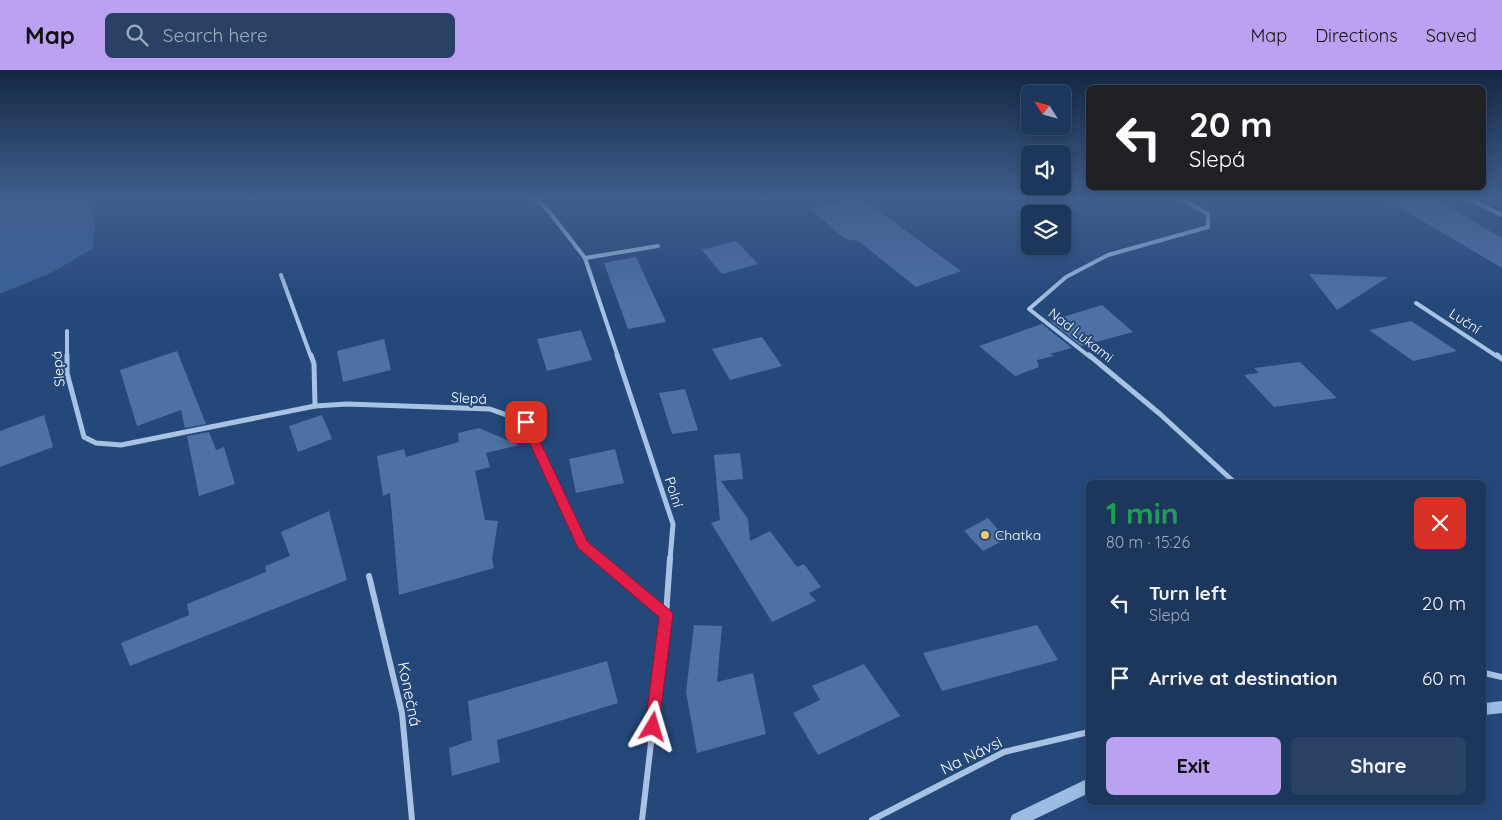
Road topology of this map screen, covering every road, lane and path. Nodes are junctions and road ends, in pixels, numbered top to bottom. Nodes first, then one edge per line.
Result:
1 (566, 233) edge
2 (1187, 233) edge
3 (658, 246) dead end
4 (585, 258) junction
5 (281, 275) dead end
6 (1416, 303) dead end
7 (67, 331) dead end
8 (1502, 359) edge
9 (315, 406) junction
10 (1232, 480) edge
11 (369, 576) dead end
12 (666, 615) junction
13 (1486, 673) edge
14 (1502, 676) edge
15 (1086, 733) edge
16 (412, 820) edge
17 (642, 820) edge
18 (872, 820) edge

1 - 4 street, Polní
2 - 10 street, Nad Lukami
3 - 4 street
4 - 12 street, Polní
5 - 9 street
6 - 8 street, Luční
7 - 9 street, Slepá
9 - 12 street, Slepá
11 - 16 street, Konečná
12 - 17 street, Polní
13 - 14 street
15 - 18 street, Na Návsi

